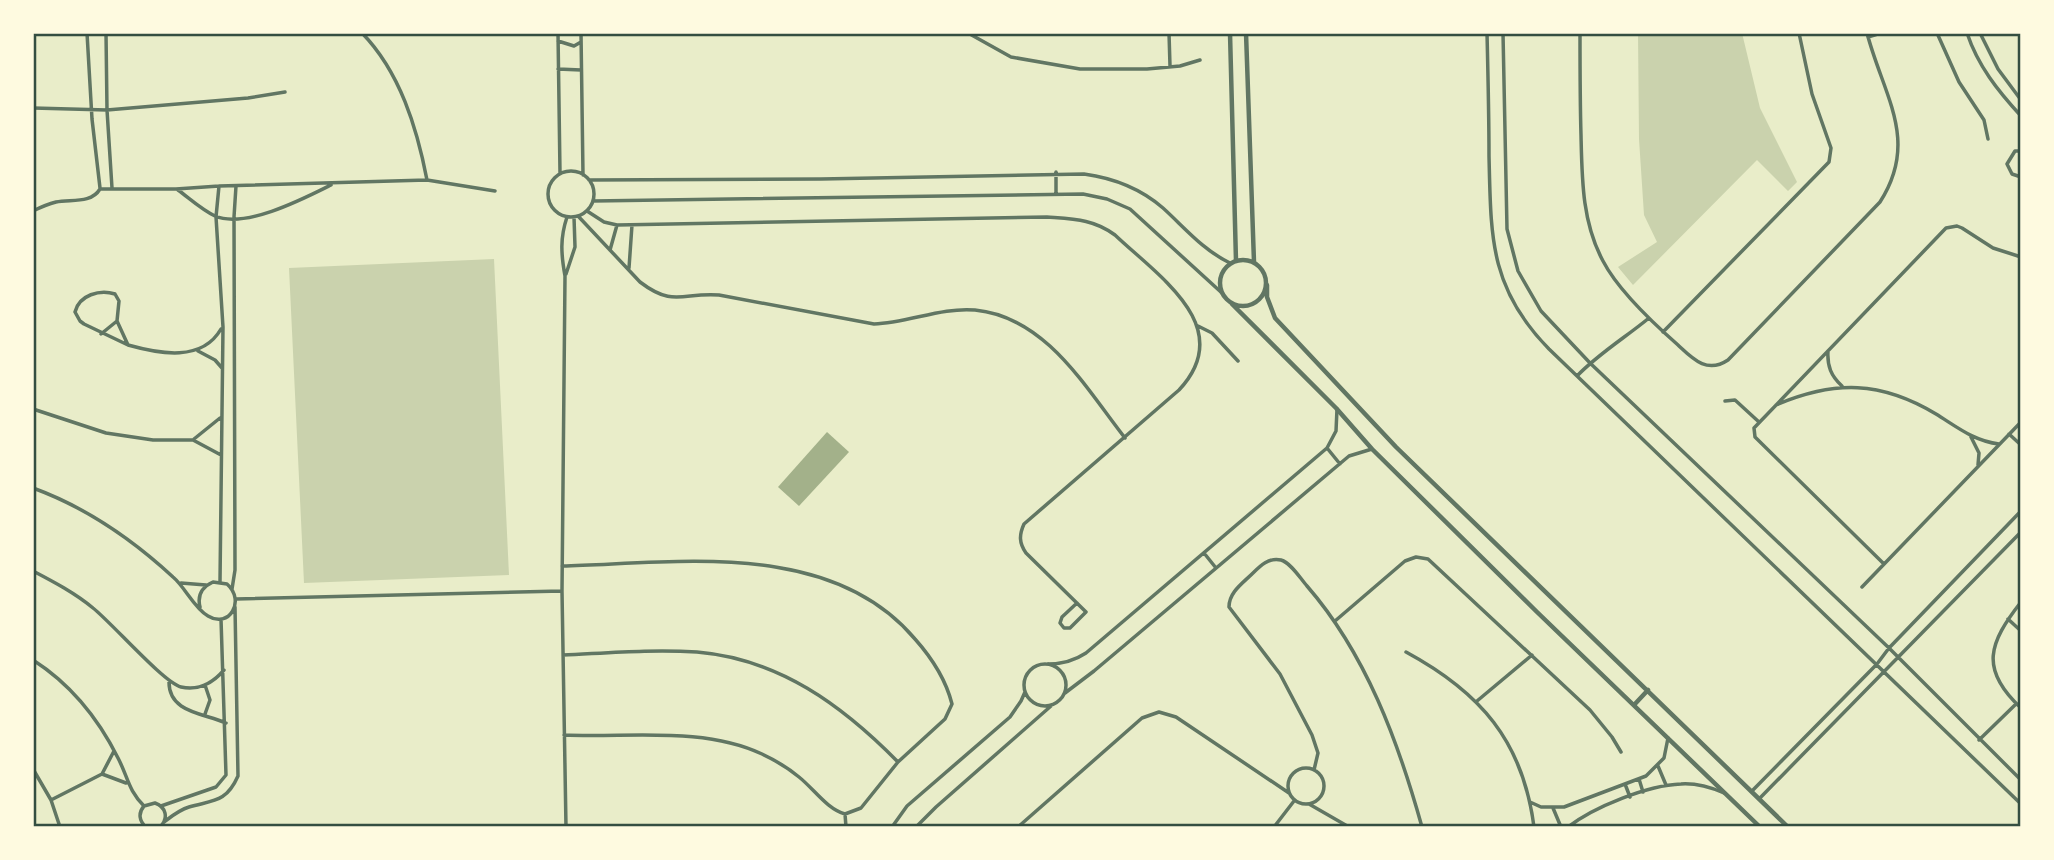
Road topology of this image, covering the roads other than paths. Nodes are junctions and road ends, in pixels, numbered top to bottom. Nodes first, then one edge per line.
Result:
1 (87, 33) edge
2 (106, 33) edge
3 (362, 33) edge
4 (558, 33) edge
5 (581, 33) edge
6 (968, 33) edge
7 (1169, 33) edge
8 (1230, 33) edge
9 (1246, 33) edge
10 (1487, 33) edge
11 (1503, 33) edge
12 (1580, 33) edge
13 (1798, 33) edge
14 (1881, 33) edge
15 (1937, 33) edge
16 (1967, 33) edge
17 (1980, 33) edge
18 (1868, 35) edge
19 (558, 41) junction
20 (581, 42) junction
21 (1200, 60) dead end
22 (1170, 67) junction
23 (558, 69) junction
24 (582, 70) junction
25 (285, 92) dead end
26 (2021, 100) edge
27 (33, 108) edge
28 (92, 109) junction
29 (107, 110) junction
30 (2021, 116) edge
31 (1988, 139) dead end
32 (2021, 151) edge
33 (1056, 172) junction
34 (560, 173) junction
35 (583, 174) junction
36 (2021, 177) edge
37 (427, 180) junction
38 (589, 180) junction
39 (332, 184) junction
40 (219, 186) junction
41 (236, 186) junction
42 (100, 188) junction
43 (113, 188) junction
44 (176, 189) junction
45 (495, 191) dead end
46 (1056, 193) junction
47 (593, 201) junction
48 (33, 211) edge
49 (587, 211) junction
50 (216, 216) junction
51 (576, 216) junction
52 (234, 217) junction
53 (568, 217) junction
54 (617, 225) junction
55 (632, 225) junction
56 (610, 251) junction
57 (2021, 257) edge
58 (1233, 262) junction
59 (1254, 262) junction
60 (629, 270) junction
61 (565, 276) junction
62 (1267, 285) junction
63 (1222, 293) junction
64 (1232, 304) junction
65 (1649, 318) junction
66 (117, 321) junction
67 (1198, 326) junction
68 (223, 327) junction
69 (1663, 332) junction
70 (101, 334) junction
71 (128, 345) junction
72 (1828, 350) junction
73 (196, 351) junction
74 (1238, 361) dead end
75 (1590, 363) junction
76 (222, 368) junction
77 (1577, 376) junction
78 (1842, 386) junction
79 (1725, 401) dead end
80 (1774, 406) junction
81 (33, 409) edge
82 (1337, 409) junction
83 (222, 417) junction
84 (1759, 422) junction
85 (2021, 422) edge
86 (2009, 434) junction
87 (1970, 436) junction
88 (1125, 438) junction
89 (193, 440) junction
90 (1999, 444) junction
91 (2021, 445) edge
92 (1327, 448) junction
93 (1372, 449) junction
94 (221, 455) junction
95 (1340, 464) junction
96 (1978, 466) junction
97 (33, 488) edge
98 (2021, 511) edge
99 (2021, 532) edge
100 (1204, 553) junction
101 (1884, 564) junction
102 (562, 566) junction
103 (1216, 568) junction
104 (33, 571) edge
105 (220, 582) junction
106 (181, 583) junction
107 (207, 585) junction
108 (1862, 587) dead end
109 (232, 589) junction
110 (562, 591) junction
111 (236, 599) junction
112 (2021, 602) edge
113 (1077, 603) junction
114 (235, 606) junction
115 (200, 607) junction
116 (221, 619) junction
117 (2008, 619) junction
118 (1335, 621) junction
119 (2021, 631) edge
120 (1889, 648) junction
121 (1406, 652) dead end
122 (563, 655) junction
123 (1532, 655) junction
124 (1896, 657) junction
125 (33, 660) edge
126 (1048, 664) junction
127 (1877, 664) junction
128 (224, 670) junction
129 (1884, 671) junction
130 (169, 682) junction
131 (205, 685) junction
132 (1648, 690) junction
133 (1025, 692) junction
134 (1065, 693) junction
135 (1477, 701) junction
136 (2016, 704) junction
137 (1634, 705) junction
138 (1051, 706) junction
139 (2021, 708) edge
140 (205, 714) junction
141 (226, 723) junction
142 (564, 735) junction
143 (1668, 738) junction
144 (1979, 740) junction
145 (114, 751) junction
146 (1621, 752) dead end
147 (898, 762) junction
148 (1658, 766) junction
149 (33, 769) edge
150 (1314, 770) junction
151 (102, 774) junction
152 (1639, 779) junction
153 (2021, 780) edge
154 (127, 784) junction
155 (1625, 784) junction
156 (1666, 785) junction
157 (1752, 791) junction
158 (1643, 792) junction
159 (1289, 793) junction
160 (1724, 793) junction
161 (1630, 797) junction
162 (1759, 799) junction
163 (51, 800) junction
164 (1295, 800) junction
165 (1530, 802) junction
166 (1309, 804) junction
167 (2021, 804) edge
168 (144, 806) junction
169 (161, 806) junction
170 (1553, 808) junction
171 (845, 814) junction
172 (161, 825) edge
173 (144, 826) edge
174 (60, 827) edge
175 (566, 827) edge
176 (846, 827) edge
177 (892, 827) edge
178 (916, 827) edge
179 (1018, 827) edge
180 (1274, 827) edge
181 (1349, 827) edge
182 (1422, 827) edge
183 (1534, 827) edge
184 (1561, 827) edge
185 (1569, 827) edge
186 (1760, 827) edge
187 (1788, 827) edge

1 - 28 street
2 - 29 street
3 - 37 street
4 - 19 street
5 - 20 street
6 - 22 street
7 - 22 street
8 - 58 street
9 - 59 street
10 - 77 street
11 - 75 street
12 - 65 street
13 - 69 street
14 - 18 street
15 - 31 street
16 - 30 street
17 - 26 street
18 - 69 street
19 - 20 street
19 - 23 street
20 - 24 street
21 - 22 street
23 - 24 street
23 - 34 street
24 - 35 street
25 - 29 street
27 - 28 street
28 - 29 street
28 - 42 street
29 - 43 street
32 - 36 street
33 - 38 street
33 - 46 street
33 - 58 street
34 - 35 street
34 - 53 street
35 - 38 street
37 - 39 street
37 - 45 street
38 - 47 street
39 - 41 street
39 - 52 street
40 - 41 street
40 - 44 street
40 - 50 street
41 - 52 street
42 - 43 street
42 - 48 street
43 - 44 street
44 - 50 street
46 - 47 street
46 - 63 street
47 - 49 street
49 - 51 street
49 - 54 street
50 - 52 street
50 - 68 street
51 - 53 street
51 - 56 street
51 - 61 street
52 - 109 street
53 - 61 street
54 - 55 street
54 - 56 street
55 - 60 street
55 - 67 street
56 - 60 street
57 - 72 street
58 - 59 street
58 - 63 street
59 - 62 street
60 - 88 street
61 - 102 street
62 - 64 street
62 - 132 street
63 - 64 street
64 - 82 street
65 - 69 street
65 - 75 street
66 - 70 street
66 - 70 street
66 - 71 street
67 - 74 street
67 - 88 street
68 - 73 street
68 - 76 street
70 - 71 street
71 - 73 street
72 - 78 street
72 - 80 street
73 - 76 street
75 - 77 street
75 - 120 street
76 - 83 street
77 - 127 street
78 - 80 street
78 - 87 street
79 - 84 street
80 - 84 street
81 - 89 street
82 - 92 street
82 - 93 street
83 - 89 street
83 - 94 street
84 - 101 street
85 - 86 street
86 - 90 street
86 - 91 street
87 - 90 street
87 - 96 street
88 - 113 street
89 - 94 street
90 - 96 street
92 - 95 street
92 - 100 street
93 - 95 street
93 - 137 street
94 - 105 street
95 - 103 street
96 - 101 street
97 - 106 street
98 - 120 street
99 - 124 street
100 - 103 street
100 - 126 street
101 - 108 street
102 - 110 street
102 - 147 street
103 - 134 street
104 - 130 street
105 - 107 street
105 - 109 street
106 - 107 street
106 - 115 street
107 - 115 street
109 - 111 street
110 - 111 street
110 - 122 street
111 - 114 street
112 - 117 street
113 - 113 street
114 - 116 street
114 - 172 street
115 - 116 street
116 - 128 street
117 - 119 street
117 - 136 street
118 - 123 street
118 - 150 street
118 - 182 street
120 - 124 street
120 - 127 street
121 - 135 street
122 - 142 street
122 - 147 street
123 - 135 street
123 - 146 street
124 - 129 street
124 - 144 street
125 - 145 street
126 - 133 street
126 - 134 street
127 - 129 street
127 - 157 street
128 - 131 street
128 - 141 street
129 - 162 street
129 - 167 street
130 - 131 street
130 - 140 street
131 - 140 street
132 - 137 street
132 - 157 street
133 - 138 street
133 - 177 street
134 - 138 street
135 - 165 street
136 - 139 street
136 - 144 street
137 - 143 street
138 - 178 street
140 - 141 street
141 - 169 street
142 - 171 street
142 - 175 street
143 - 148 street
143 - 160 street
144 - 153 street
145 - 151 street
145 - 154 street
147 - 171 street
148 - 152 street
148 - 156 street
149 - 163 street
150 - 159 street
150 - 166 street
151 - 154 street
151 - 163 street
152 - 155 street
152 - 158 street
154 - 168 street
155 - 161 street
155 - 170 street
156 - 158 street
156 - 160 street
157 - 162 street
158 - 161 street
159 - 164 street
159 - 179 street
160 - 186 street
161 - 185 street
162 - 187 street
163 - 174 street
164 - 166 street
164 - 180 street
165 - 170 street
165 - 183 street
166 - 181 street
168 - 169 street
168 - 173 street
169 - 172 street
170 - 184 street
171 - 176 street

